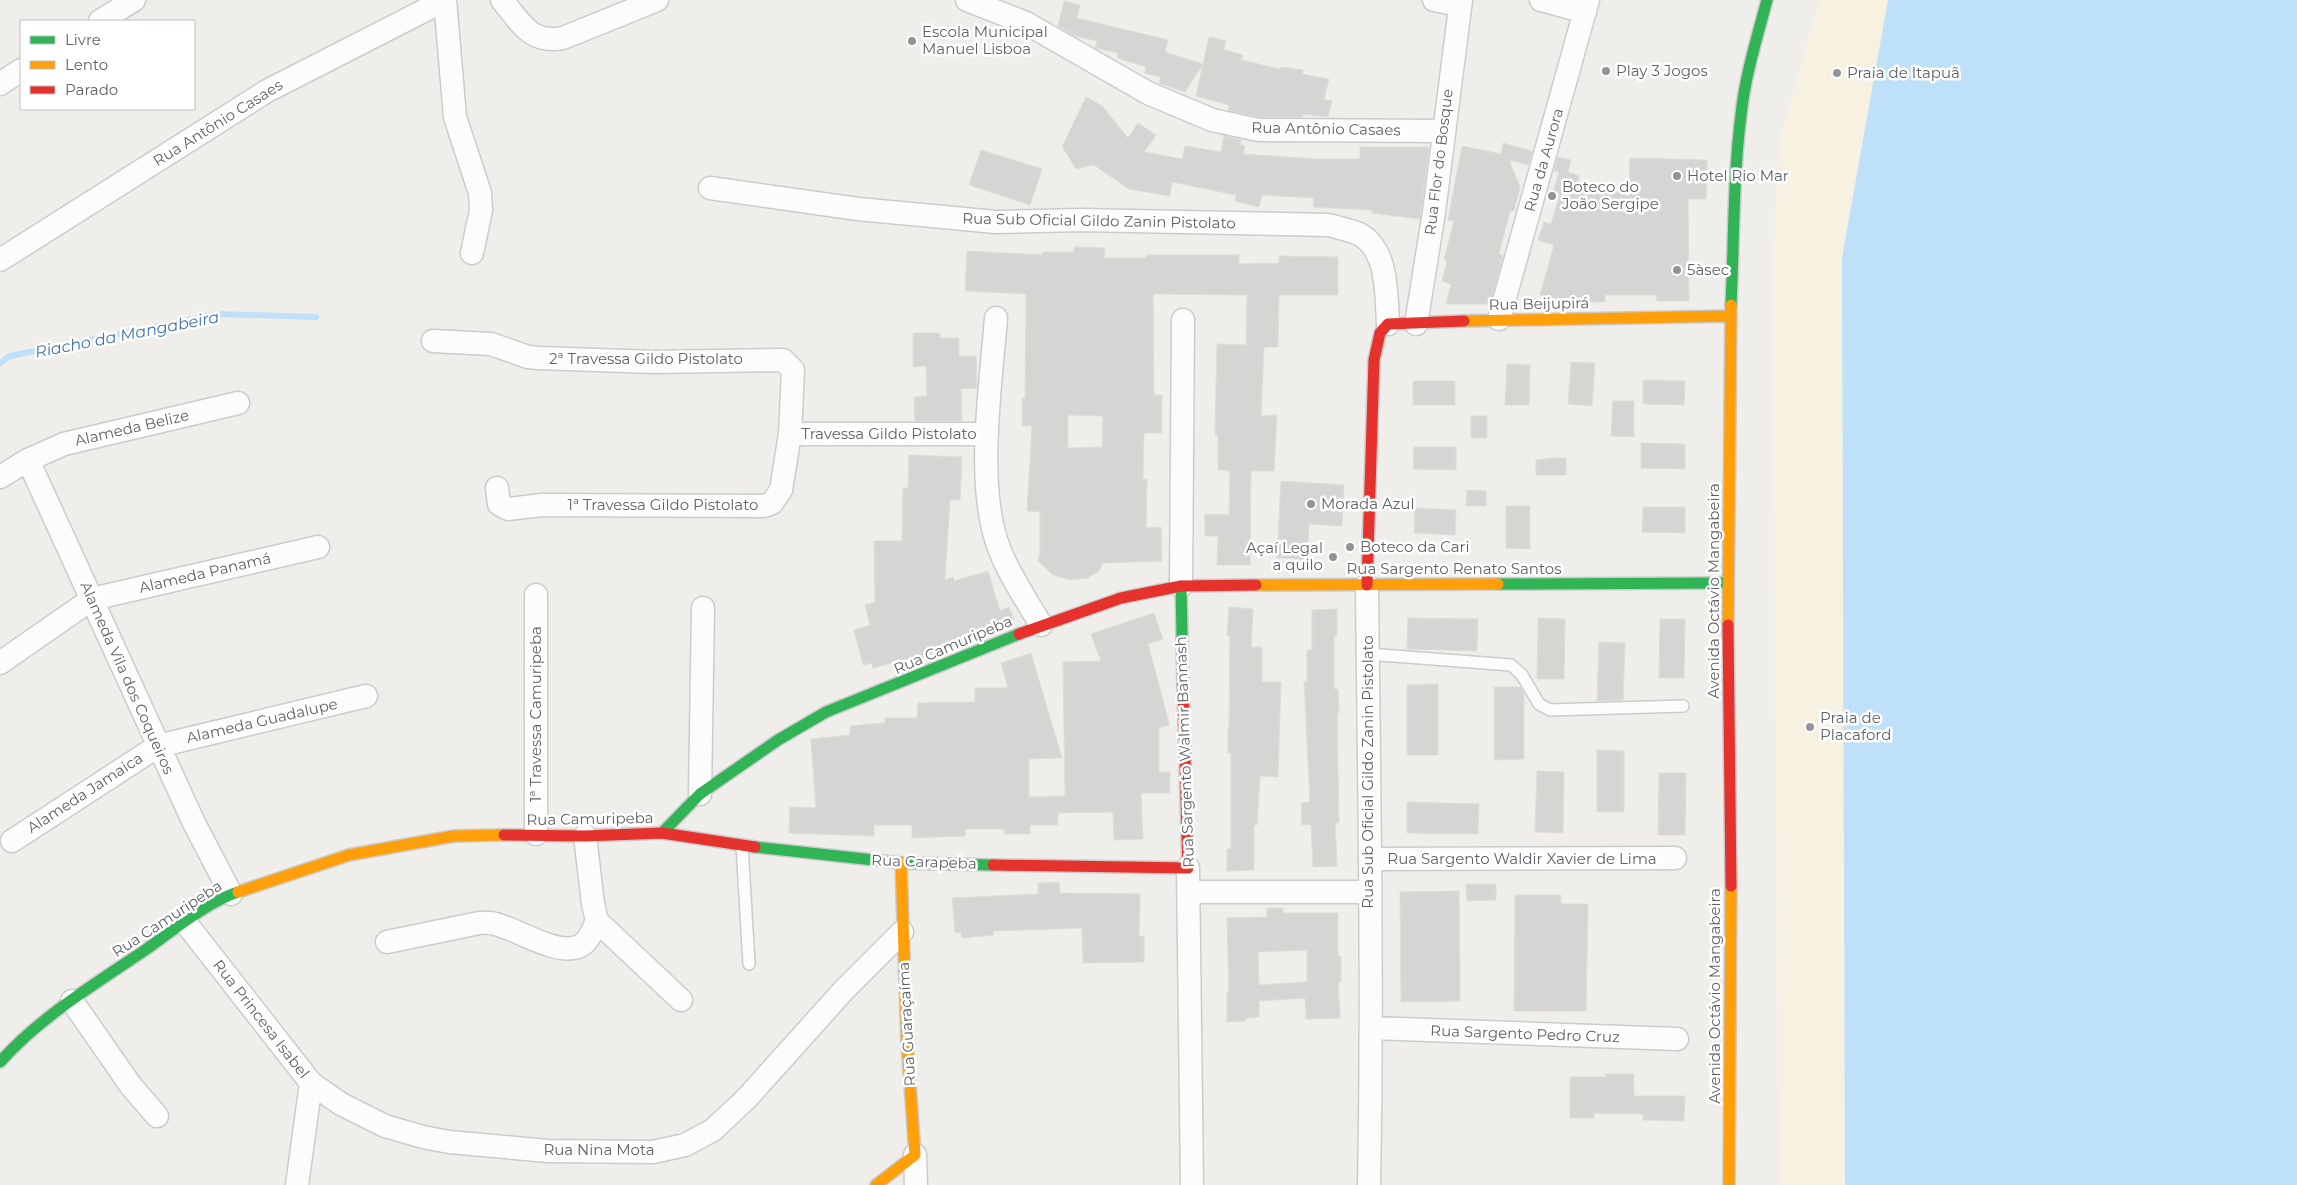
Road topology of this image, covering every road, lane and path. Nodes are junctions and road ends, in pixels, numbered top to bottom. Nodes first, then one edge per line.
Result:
1 (134, 0) edge
2 (445, 0) edge
3 (502, 0) edge
4 (657, 0) edge
5 (967, 0) edge
6 (1434, 0) edge
7 (1541, 0) edge
8 (1767, 0) edge
9 (1460, 3) edge
10 (1586, 6) edge
11 (102, 20) edge
12 (20, 71) edge
13 (0, 84) edge
14 (1444, 131) junction
15 (710, 188) dead end
16 (472, 253) dead end
17 (0, 260) edge
18 (1730, 316) junction
19 (996, 318) dead end
20 (1499, 319) junction
21 (1183, 320) dead end
22 (1388, 324) junction
23 (1416, 324) junction
24 (433, 341) dead end
25 (238, 403) dead end
26 (790, 434) junction
27 (987, 434) junction
28 (28, 460) junction
29 (0, 477) edge
30 (497, 488) dead end
31 (318, 547) dead end
32 (1727, 583) junction
33 (1367, 585) junction
34 (1181, 586) junction
35 (536, 595) dead end
36 (92, 599) junction
37 (703, 608) dead end
38 (1041, 625) junction
39 (1368, 654) junction
40 (0, 663) edge
41 (366, 696) dead end
42 (1683, 706) dead end
43 (158, 746) junction
44 (700, 794) junction
45 (662, 833) junction
46 (536, 834) junction
47 (585, 836) junction
48 (12, 840) dead end
49 (742, 845) junction
50 (1675, 858) dead end
51 (1370, 859) junction
52 (901, 863) junction
53 (1188, 868) junction
54 (1189, 892) junction
55 (1369, 892) junction
56 (231, 894) junction
57 (597, 921) junction
58 (185, 922) junction
59 (902, 932) junction
60 (387, 942) dead end
61 (749, 964) dead end
62 (681, 1000) dead end
63 (72, 1001) junction
64 (1372, 1028) junction
65 (1677, 1039) dead end
66 (0, 1062) edge
67 (311, 1083) junction
68 (157, 1116) dead end
69 (915, 1155) junction
70 (297, 1185) edge
71 (876, 1185) edge
72 (916, 1185) edge
73 (1192, 1185) edge
74 (1369, 1185) edge
75 (1730, 1185) edge

1 - 11 street
2 - 16 street
2 - 17 street, Rua Antônio Casaes
3 - 4 street
5 - 14 street, Rua Antônio Casaes
6 - 9 street
7 - 10 street
8 - 18 main road, Avenida Octávio Mangabeira
9 - 14 street, Rua Flor do Bosque
10 - 20 street, Rua da Aurora
12 - 13 street
14 - 23 street, Rua Flor do Bosque
15 - 22 street, Rua Sub Oficial Gildo Zanin Pistolato
18 - 20 main road, Rua Beijupirá
18 - 32 main road, Avenida Octávio Mangabeira
19 - 27 street
20 - 23 main road, Rua Beijupirá
21 - 34 street, Rua Sargento Walmir Bannash
22 - 23 main road, Rua Beijupirá
22 - 33 main road, Rua Sub Oficial Gildo Zanin Pistolato
24 - 26 street, 2ª Travessa Gildo Pistolato
25 - 28 street, Alameda Belize
26 - 27 street, Travessa Gildo Pistolato
26 - 30 street, 1ª Travessa Gildo Pistolato
27 - 38 street
28 - 29 street, Alameda Belize
28 - 36 street, Alameda Vila dos Coqueiros
31 - 36 street, Alameda Panamá
32 - 33 main road, Rua Sargento Renato Santos
32 - 75 main road, Avenida Octávio Mangabeira
33 - 34 main road, Rua Sargento Renato Santos
33 - 39 street, Rua Sub Oficial Gildo Zanin Pistolato
34 - 38 main road, Rua Camuripeba
34 - 53 main road, Rua Sargento Walmir Bannash
35 - 46 street, 1ª Travessa Camuripeba
36 - 40 street
36 - 43 street, Alameda Vila dos Coqueiros
37 - 44 street
38 - 44 main road, Rua Camuripeba
39 - 42 lane
39 - 51 street, Rua Sub Oficial Gildo Zanin Pistolato
41 - 43 street, Alameda Guadalupe
43 - 48 street, Alameda Jamaica
43 - 56 street, Alameda Vila dos Coqueiros
44 - 45 main road, Rua Camuripeba
45 - 47 main road, Rua Camuripeba
45 - 49 main road, Rua Carapeba
46 - 47 main road, Rua Camuripeba
46 - 56 main road, Rua Camuripeba
47 - 57 street
49 - 52 main road, Rua Carapeba
49 - 61 lane
50 - 51 street, Rua Sargento Waldir Xavier de Lima
51 - 55 street, Rua Sub Oficial Gildo Zanin Pistolato
52 - 53 main road, Rua Carapeba
52 - 59 main road, Rua Guaraçaíma
53 - 54 street, Rua Sargento Walmir Bannash
54 - 55 street
54 - 73 street, Rua Sargento Walmir Bannash
55 - 64 street, Rua Sub Oficial Gildo Zanin Pistolato
56 - 58 main road, Rua Camuripeba
57 - 60 street
57 - 62 street
58 - 63 main road, Rua Camuripeba
58 - 67 street, Rua Princesa Isabel
59 - 67 street, Rua Nina Mota
59 - 69 main road, Rua Guaraçaíma
63 - 66 main road, Rua Camuripeba
63 - 68 street
64 - 65 street, Rua Sargento Pedro Cruz
64 - 74 street, Rua Sub Oficial Gildo Zanin Pistolato
67 - 70 street, Rua Princesa Isabel
69 - 71 main road
69 - 72 street, Rua Guaraçaíma

